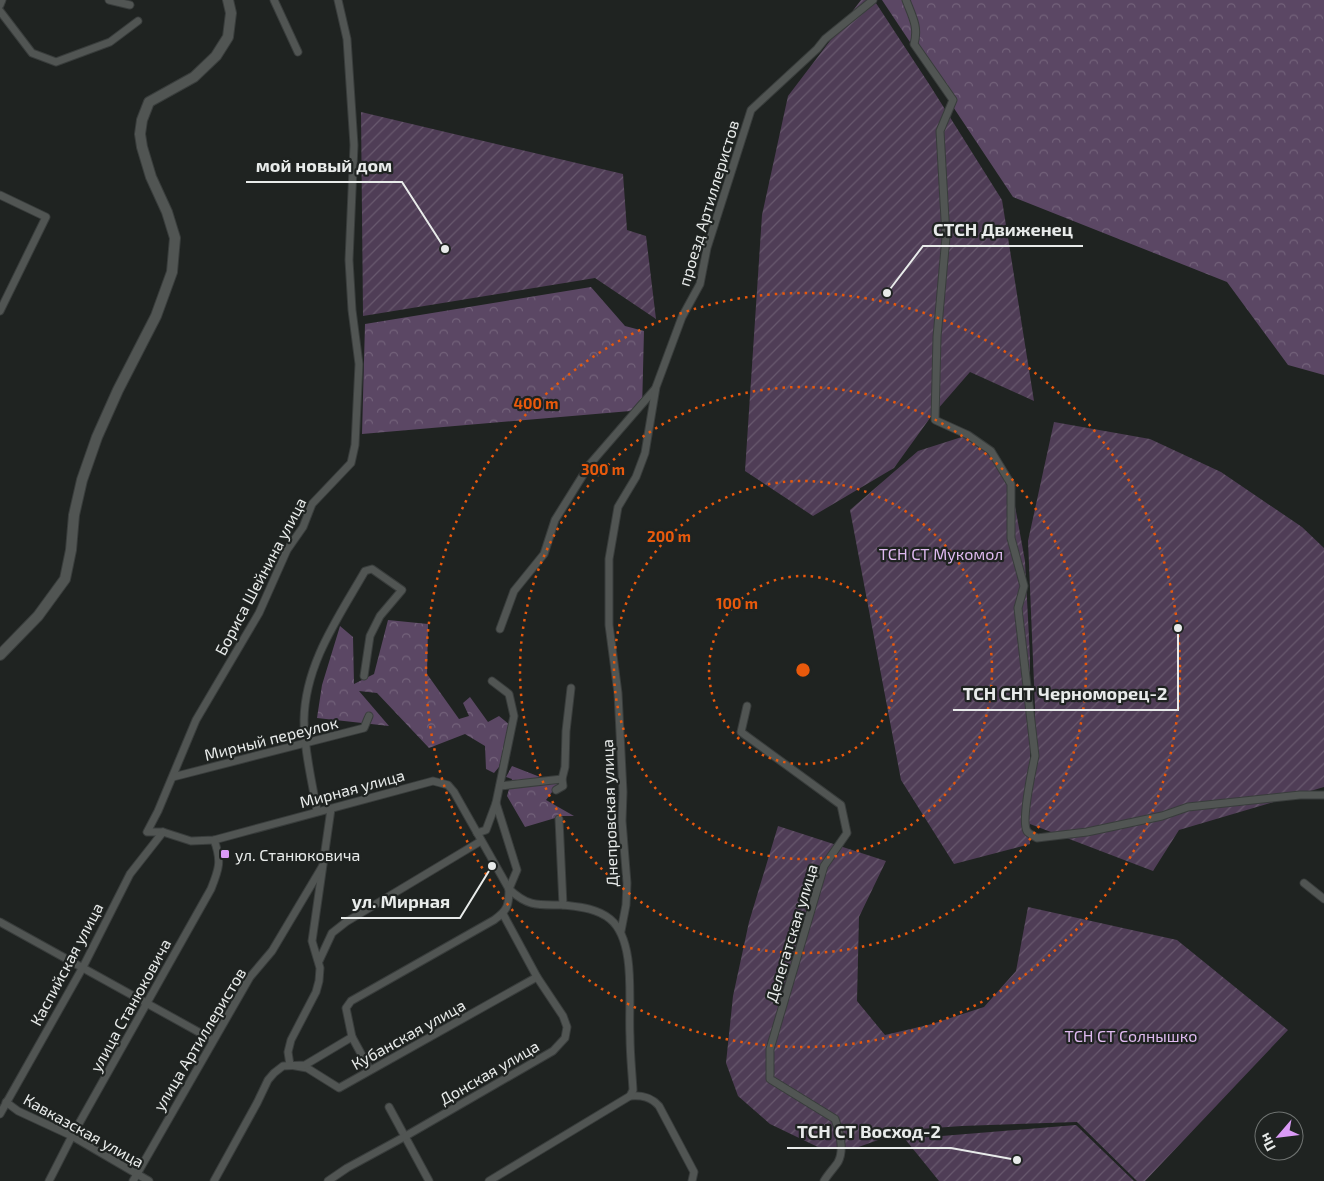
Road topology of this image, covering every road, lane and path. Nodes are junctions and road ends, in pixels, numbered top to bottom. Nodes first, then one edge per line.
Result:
1 (2, 0) edge
2 (109, 0) edge
3 (228, 0) edge
4 (274, 0) edge
5 (338, 0) edge
6 (872, 0) edge
7 (906, 0) edge
8 (0, 5) edge
9 (130, 5) dead end
10 (0, 11) edge
11 (138, 21) dead end
12 (298, 52) dead end
13 (0, 195) edge
14 (0, 312) edge
15 (656, 388) junction
16 (500, 629) dead end
17 (0, 655) edge
18 (364, 676) dead end
19 (492, 681) dead end
20 (571, 688) dead end
21 (618, 692) joint
22 (747, 706) dead end
23 (369, 716) dead end
24 (305, 743) junction
25 (172, 778) junction
26 (562, 779) junction
27 (500, 786) junction
28 (556, 790) dead end
29 (1324, 795) edge
30 (496, 803) junction
31 (331, 809) junction
32 (318, 811) junction
33 (559, 819) dead end
34 (147, 832) joint
35 (163, 832) junction
36 (477, 834) junction
37 (214, 840) junction
38 (481, 841) junction
39 (324, 863) junction
40 (1304, 883) dead end
41 (509, 889) junction
42 (1324, 899) edge
43 (563, 905) junction
44 (503, 914) junction
45 (0, 922) edge
46 (621, 931) junction
47 (318, 960) junction
48 (83, 967) junction
49 (537, 977) junction
50 (147, 1002) junction
51 (352, 1037) junction
52 (213, 1040) junction
53 (290, 1065) junction
54 (370, 1070) junction
55 (630, 1096) junction
56 (6, 1102) junction
57 (389, 1107) dead end
58 (0, 1114) edge
59 (72, 1136) junction
60 (404, 1137) junction
61 (135, 1178) edge
62 (49, 1181) edge
63 (149, 1181) edge
64 (214, 1181) edge
65 (328, 1181) edge
66 (429, 1181) edge
67 (489, 1181) edge
68 (692, 1181) edge
69 (824, 1181) edge

1 - 8 street
2 - 9 street
3 - 17 main road
4 - 12 street
5 - 25 street, Бориса Шейнина улица
6 - 15 street, проезд Артиллеристов
7 - 29 street
10 - 11 street
13 - 14 street
15 - 16 street
15 - 21 street, проезд Артиллеристов
18 - 24 street
19 - 27 street
20 - 26 street
21 - 46 street, Днепровская улица
22 - 69 street, Делегатская улица
23 - 24 street, Мирный переулок
24 - 25 street, Мирный переулок
24 - 32 street
25 - 34 street, Бориса Шейнина улица
26 - 27 street
26 - 28 street
27 - 30 street
30 - 36 street
30 - 41 street
31 - 32 street, Мирная улица
31 - 36 street, Мирная улица
31 - 39 street
32 - 37 street, Мирная улица
33 - 43 street
34 - 35 street, Мирная улица
35 - 37 street, Мирная улица
35 - 48 street, Каспийская улица
36 - 38 street, Мирная улица
37 - 50 street, улица Станюковича
38 - 41 street, Мирная улица
38 - 47 street
39 - 47 street
39 - 52 street, улица Артиллеристов
40 - 42 street
41 - 43 street, Днепровская улица
41 - 44 street
43 - 46 street, Днепровская улица
44 - 49 street, Донская улица
44 - 51 street
45 - 48 street
46 - 55 street, Днепровская улица
47 - 53 street
48 - 50 street
48 - 56 street, Каспийская улица
49 - 54 street, Кубанская улица
49 - 60 street, Донская улица
50 - 52 street
50 - 59 street, улица Станюковича
51 - 53 street
51 - 54 street
52 - 61 street, улица Артиллеристов
53 - 54 street, Кубанская улица
53 - 64 street
55 - 67 street
55 - 68 street
56 - 58 street, Каспийская улица
56 - 59 street, Кавказская улица
57 - 60 street
59 - 61 street, Кавказская улица
59 - 62 street, улица Станюковича
60 - 65 street, Донская улица
60 - 66 street
61 - 63 street, Кавказская улица

